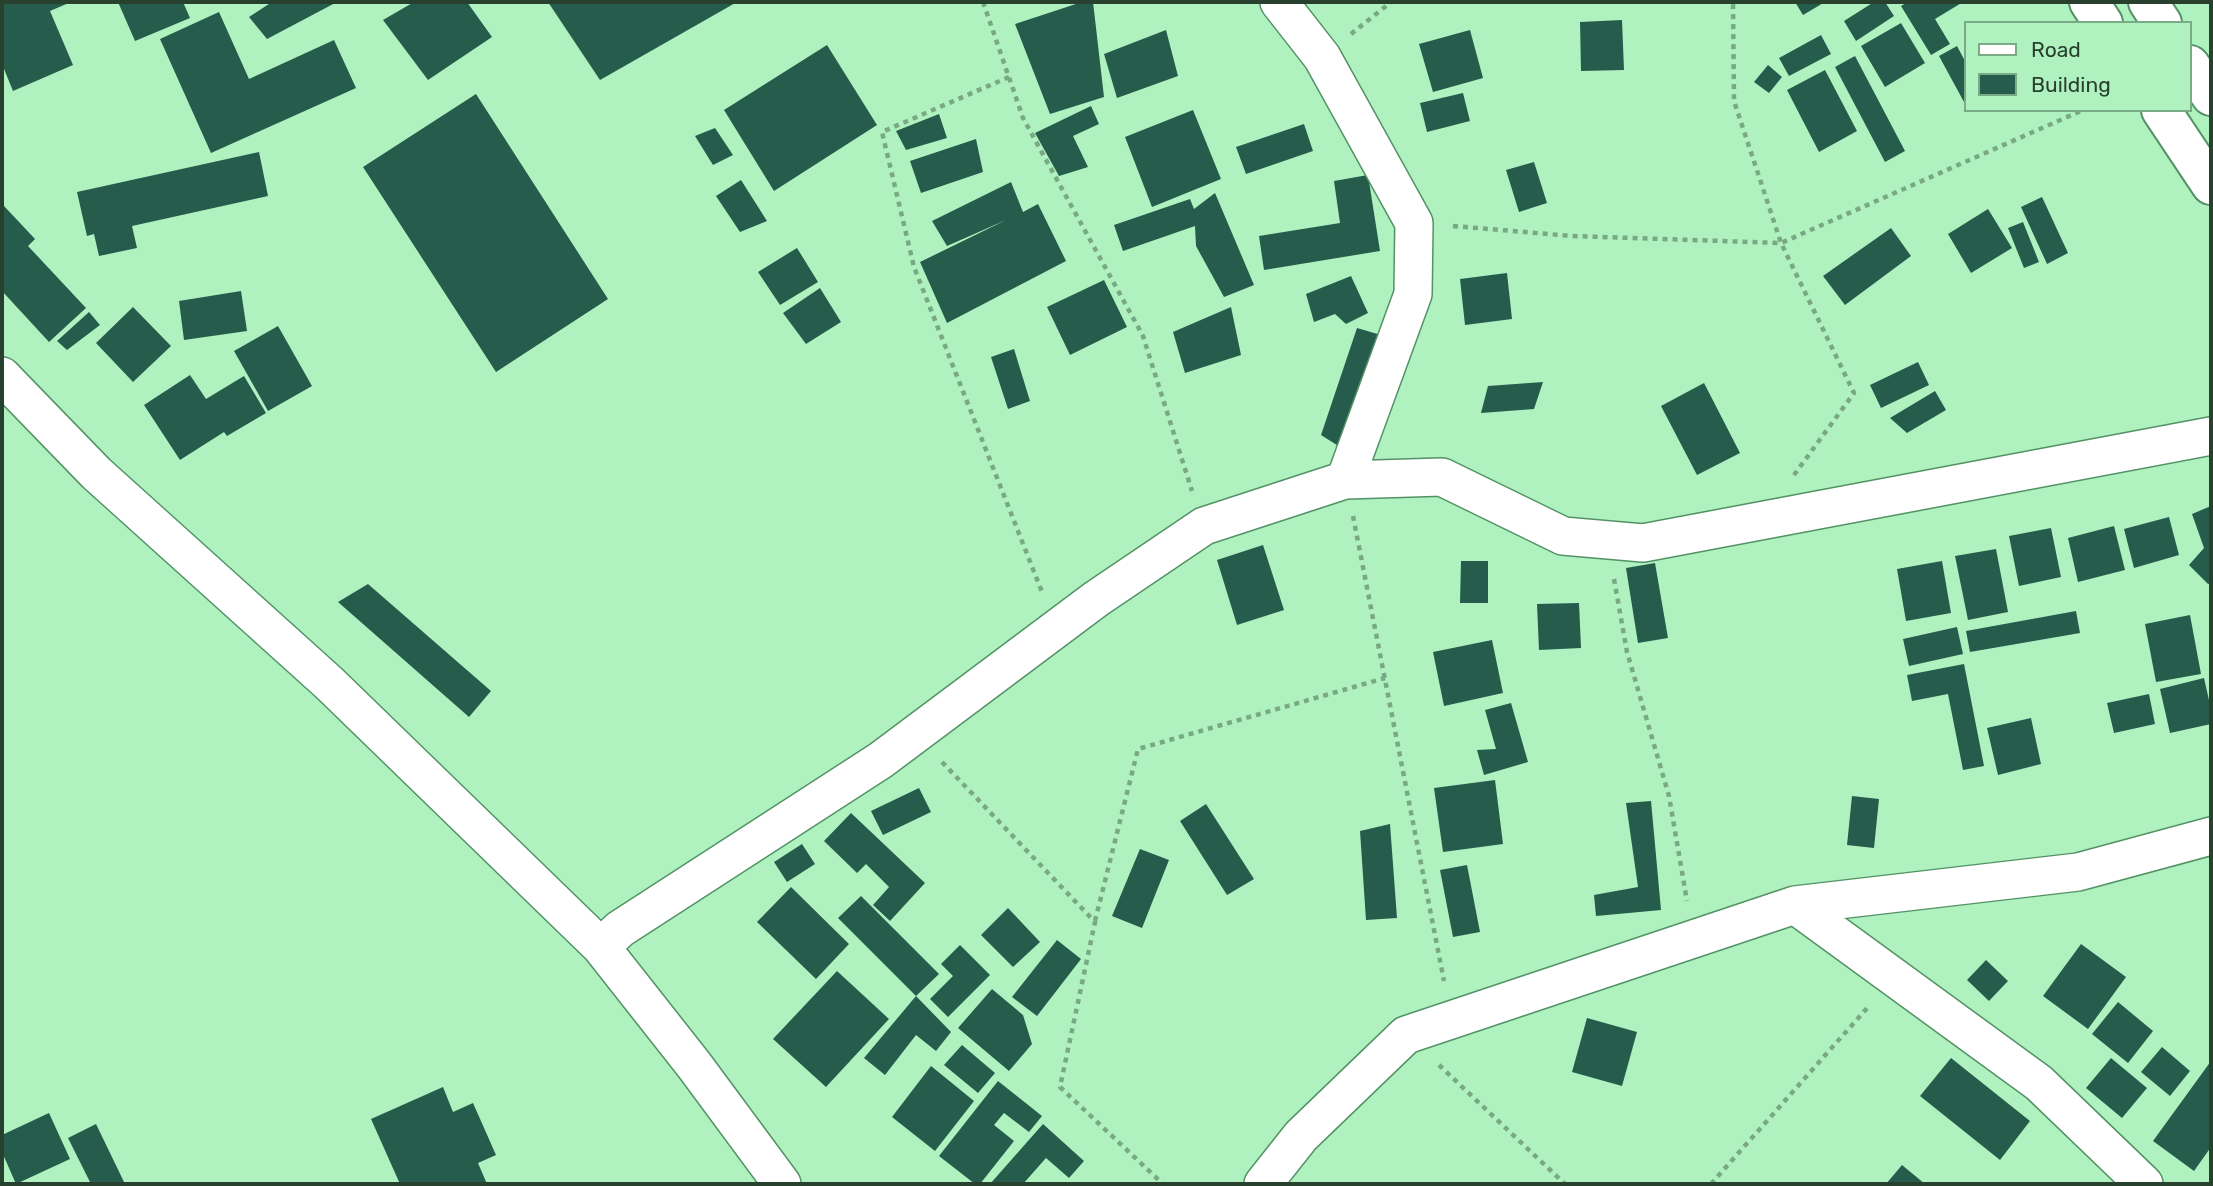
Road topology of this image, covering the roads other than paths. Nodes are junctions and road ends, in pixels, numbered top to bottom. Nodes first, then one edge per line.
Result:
1 (1279, 2) edge
2 (2089, 2) edge
3 (2148, 2) edge
4 (2102, 21) edge
5 (2161, 21) edge
6 (2192, 68) edge
7 (2211, 96) edge
8 (2162, 112) edge
9 (2211, 186) edge
10 (2, 376) edge
11 (2211, 436) edge
12 (1345, 480) junction
13 (2211, 836) edge
14 (1795, 905) junction
15 (601, 947) junction
16 (782, 1184) edge
17 (1263, 1184) edge
18 (2144, 1184) edge

1 - 12 street
2 - 4 main road
3 - 5 main road
6 - 7 main road
8 - 9 main road
10 - 15 street
11 - 12 street
12 - 15 street
13 - 14 street
14 - 17 street
14 - 18 street
15 - 16 street

